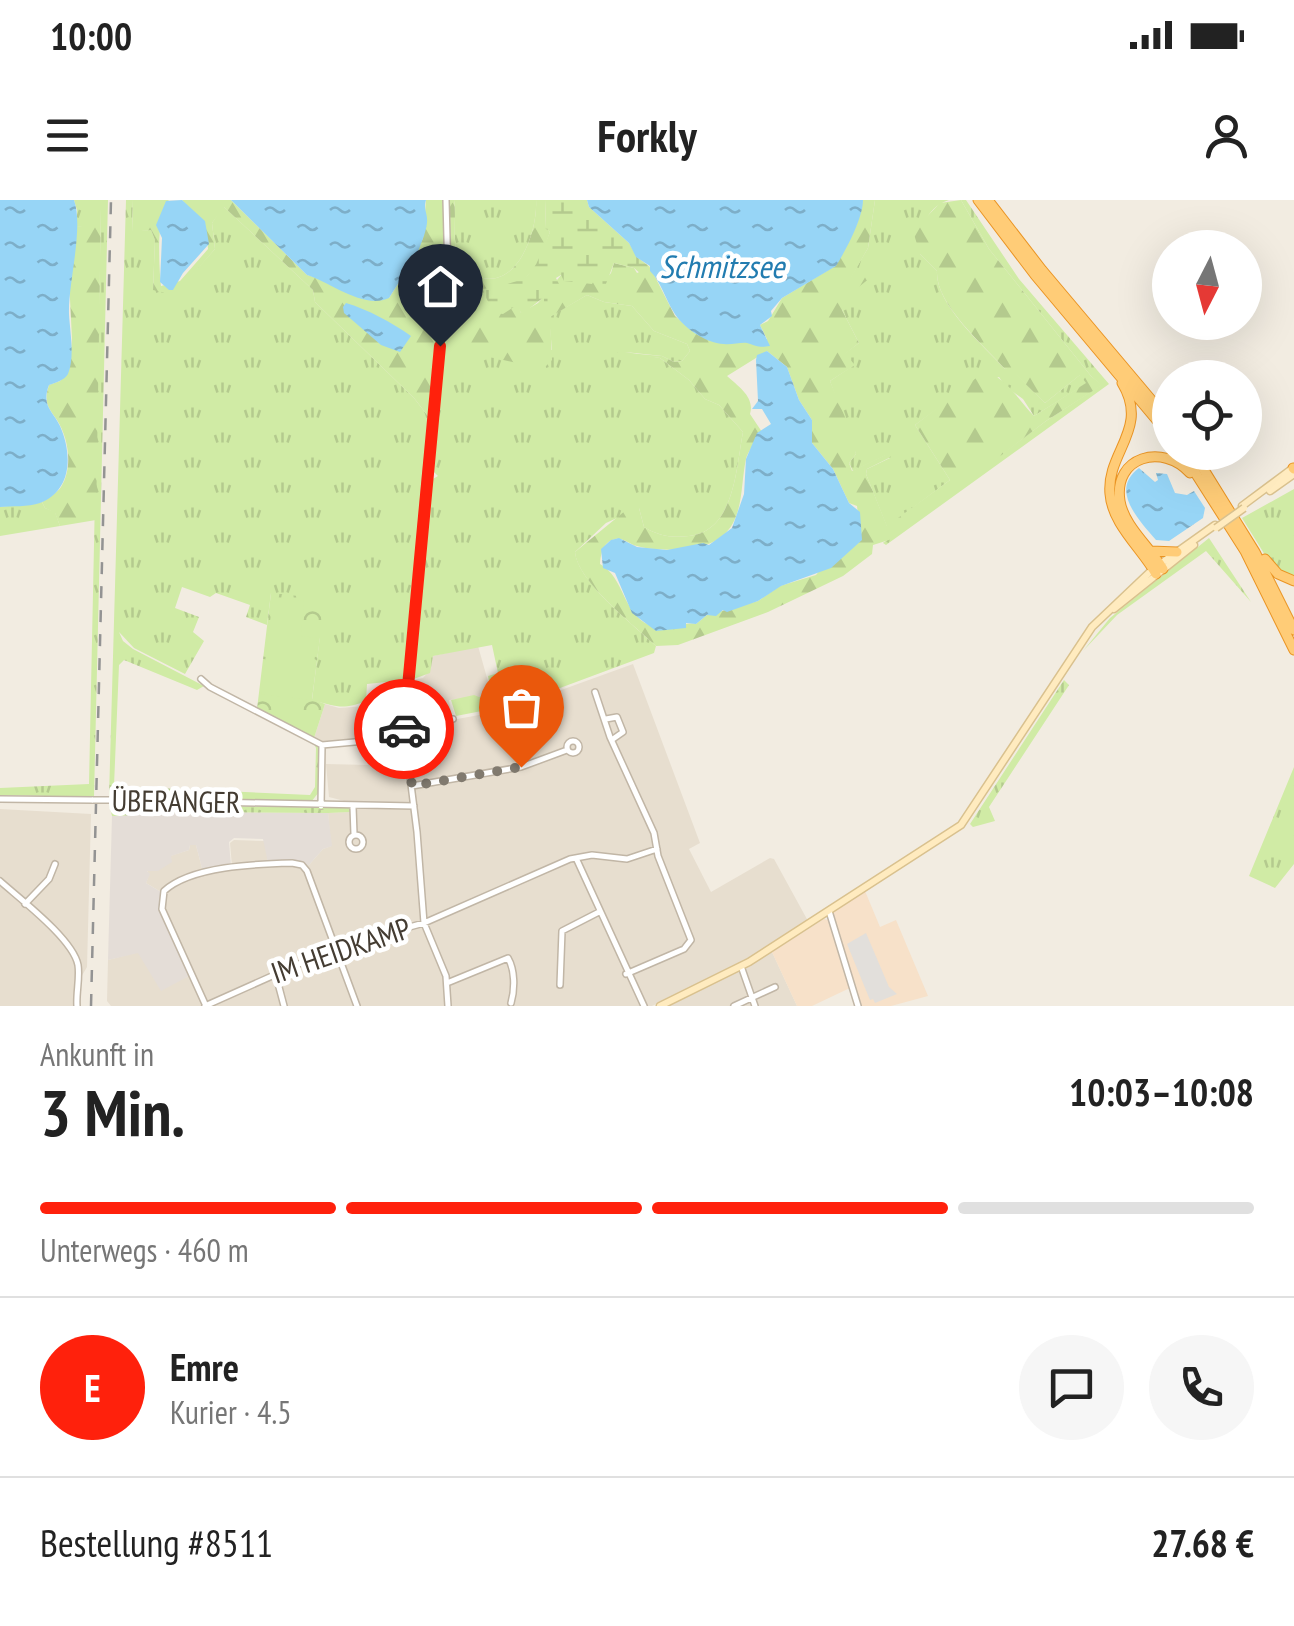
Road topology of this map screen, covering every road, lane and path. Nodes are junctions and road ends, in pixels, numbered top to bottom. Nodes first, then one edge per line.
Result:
1 (446, 200) edge
2 (978, 200) edge
3 (988, 200) edge
4 (1118, 371) junction
5 (1152, 401) edge
6 (1152, 414) edge
7 (1194, 470) edge
8 (1204, 470) edge
9 (1294, 470) edge
10 (1202, 481) junction
11 (1216, 527) junction
12 (1151, 551) junction
13 (1177, 552) junction
14 (1256, 552) junction
15 (1158, 569) junction
16 (1294, 581) edge
17 (1294, 630) edge
18 (1294, 650) edge
19 (202, 679) dead end
20 (595, 692) dead end
21 (453, 718) dead end
22 (606, 719) junction
23 (404, 728) junction
24 (614, 739) junction
25 (322, 745) junction
26 (567, 750) dead end
27 (412, 786) junction
28 (0, 798) edge
29 (320, 806) junction
30 (414, 806) junction
31 (352, 807) junction
32 (354, 834) dead end
33 (656, 849) junction
34 (576, 858) junction
35 (54, 864) dead end
36 (0, 881) edge
37 (25, 904) junction
38 (599, 912) junction
39 (829, 912) junction
40 (424, 923) junction
41 (337, 947) junction
42 (740, 966) junction
43 (275, 972) junction
44 (626, 974) junction
45 (447, 983) junction
46 (560, 985) dead end
47 (776, 987) dead end
48 (752, 998) junction
49 (511, 1002) dead end
50 (77, 1006) edge
51 (205, 1006) edge
52 (284, 1006) edge
53 (357, 1006) edge
54 (448, 1006) edge
55 (644, 1006) edge
56 (660, 1006) edge
57 (734, 1006) edge
58 (756, 1006) edge
59 (858, 1006) edge

1 - 23 street
2 - 4 highway
3 - 5 highway
4 - 6 highway
4 - 15 highway
7 - 10 highway
8 - 14 highway
9 - 11 main road, bridge
10 - 12 highway
10 - 18 highway
11 - 13 main road
11 - 15 main road
12 - 13 highway
12 - 15 highway
13 - 15 main road
14 - 16 highway
14 - 17 highway
15 - 39 main road
19 - 25 street
20 - 22 street
21 - 23 street
22 - 24 street
22 - 24 street
23 - 25 street
23 - 27 street
24 - 33 street
25 - 29 street
26 - 27 street
27 - 30 street
28 - 29 street, ÜBERANGER, bridge
29 - 31 street, ÜBERANGER
30 - 31 street, ÜBERANGER
30 - 40 street
31 - 32 street
33 - 34 street
33 - 44 street
34 - 38 street
34 - 40 street, IM HEIDKAMP
35 - 37 street
36 - 37 street
37 - 50 street
38 - 44 street
38 - 46 street
39 - 42 main road
39 - 59 street
40 - 41 street, IM HEIDKAMP
40 - 45 street
41 - 43 street, IM HEIDKAMP
41 - 51 street
41 - 53 street
42 - 48 street
42 - 56 main road
43 - 51 street, IM HEIDKAMP
43 - 52 street
44 - 55 street
45 - 49 street
45 - 54 street
47 - 48 street
48 - 57 street
48 - 58 street

